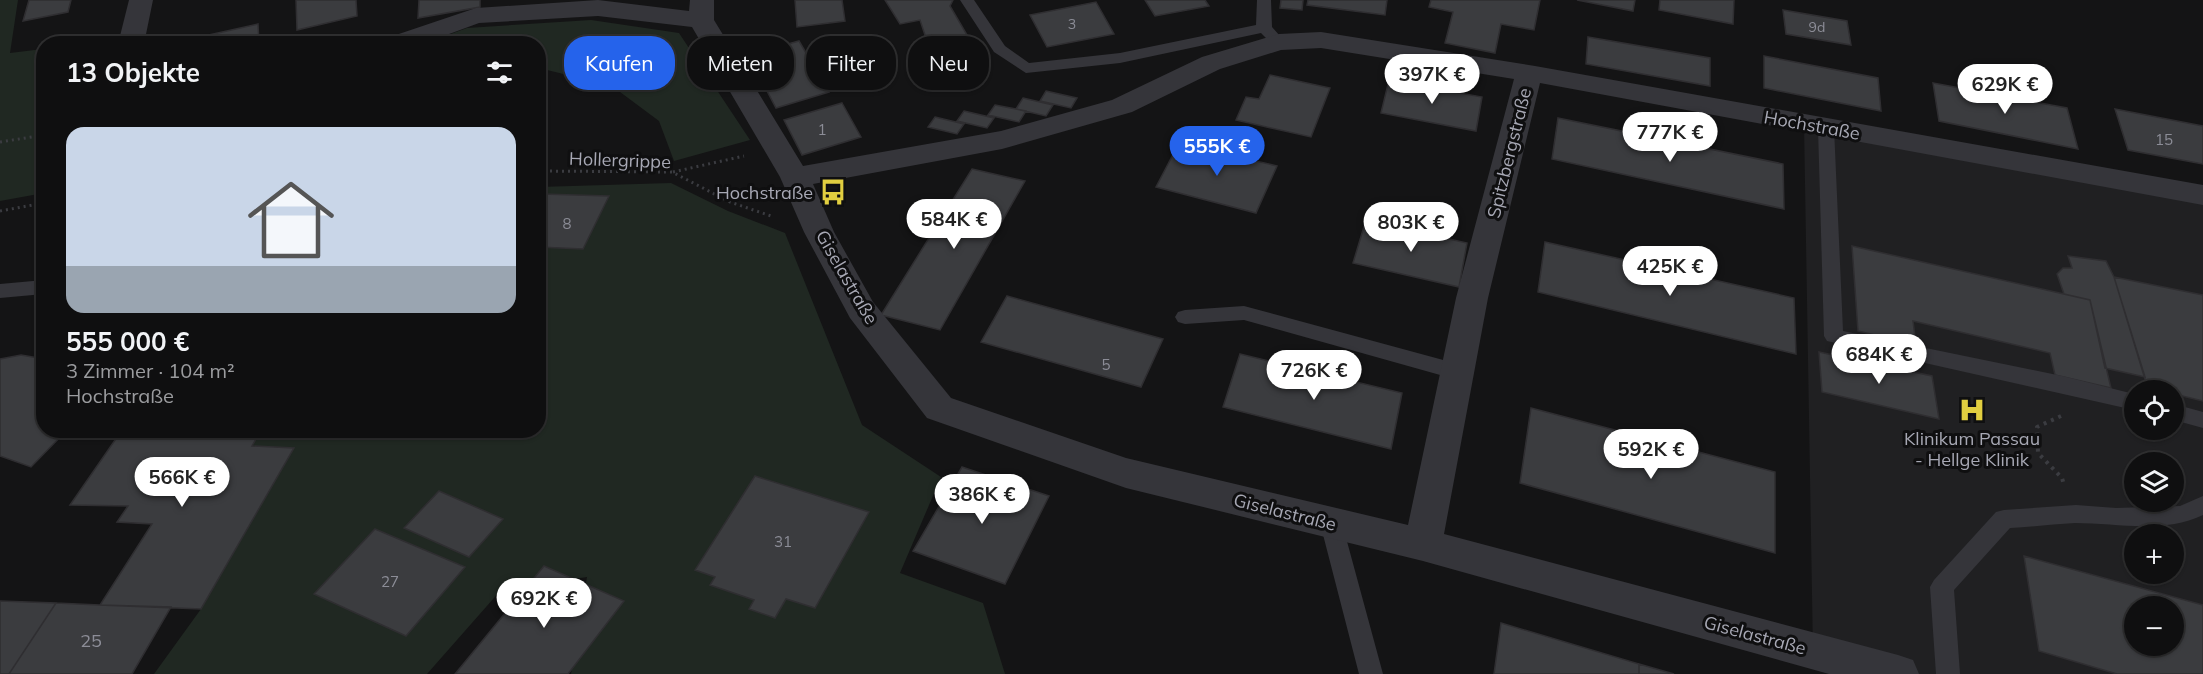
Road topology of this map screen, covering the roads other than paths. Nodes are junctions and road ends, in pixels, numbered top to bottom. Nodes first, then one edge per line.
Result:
1 (141, 0) edge
2 (967, 0) edge
3 (1264, 0) edge
4 (702, 10) edge
5 (1271, 35) junction
6 (133, 36) edge
7 (419, 36) edge
8 (1529, 74) junction
9 (1826, 128) junction
10 (786, 163) junction
11 (2203, 195) edge
12 (36, 289) edge
13 (0, 291) edge
14 (1185, 317) dead end
15 (1458, 372) junction
16 (2124, 400) edge
17 (2184, 415) edge
18 (2203, 420) edge
19 (2203, 505) edge
20 (1331, 523) junction
21 (1423, 545) junction
22 (1371, 674) edge
23 (1898, 674) edge
24 (1948, 674) edge

1 - 6 street
2 - 5 lane
3 - 5 lane
4 - 7 street
4 - 10 street, Giselastraße
5 - 8 street, Hochstraße
5 - 10 street, Hochstraße
8 - 9 street, Hochstraße
8 - 15 street, Spitzbergstraße
9 - 11 street, Hochstraße
9 - 16 lane
10 - 20 street, Giselastraße
12 - 13 lane
14 - 15 lane
15 - 21 street, Spitzbergstraße
17 - 18 lane
19 - 24 lane
20 - 21 street, Giselastraße
20 - 22 lane
21 - 23 street, Giselastraße

